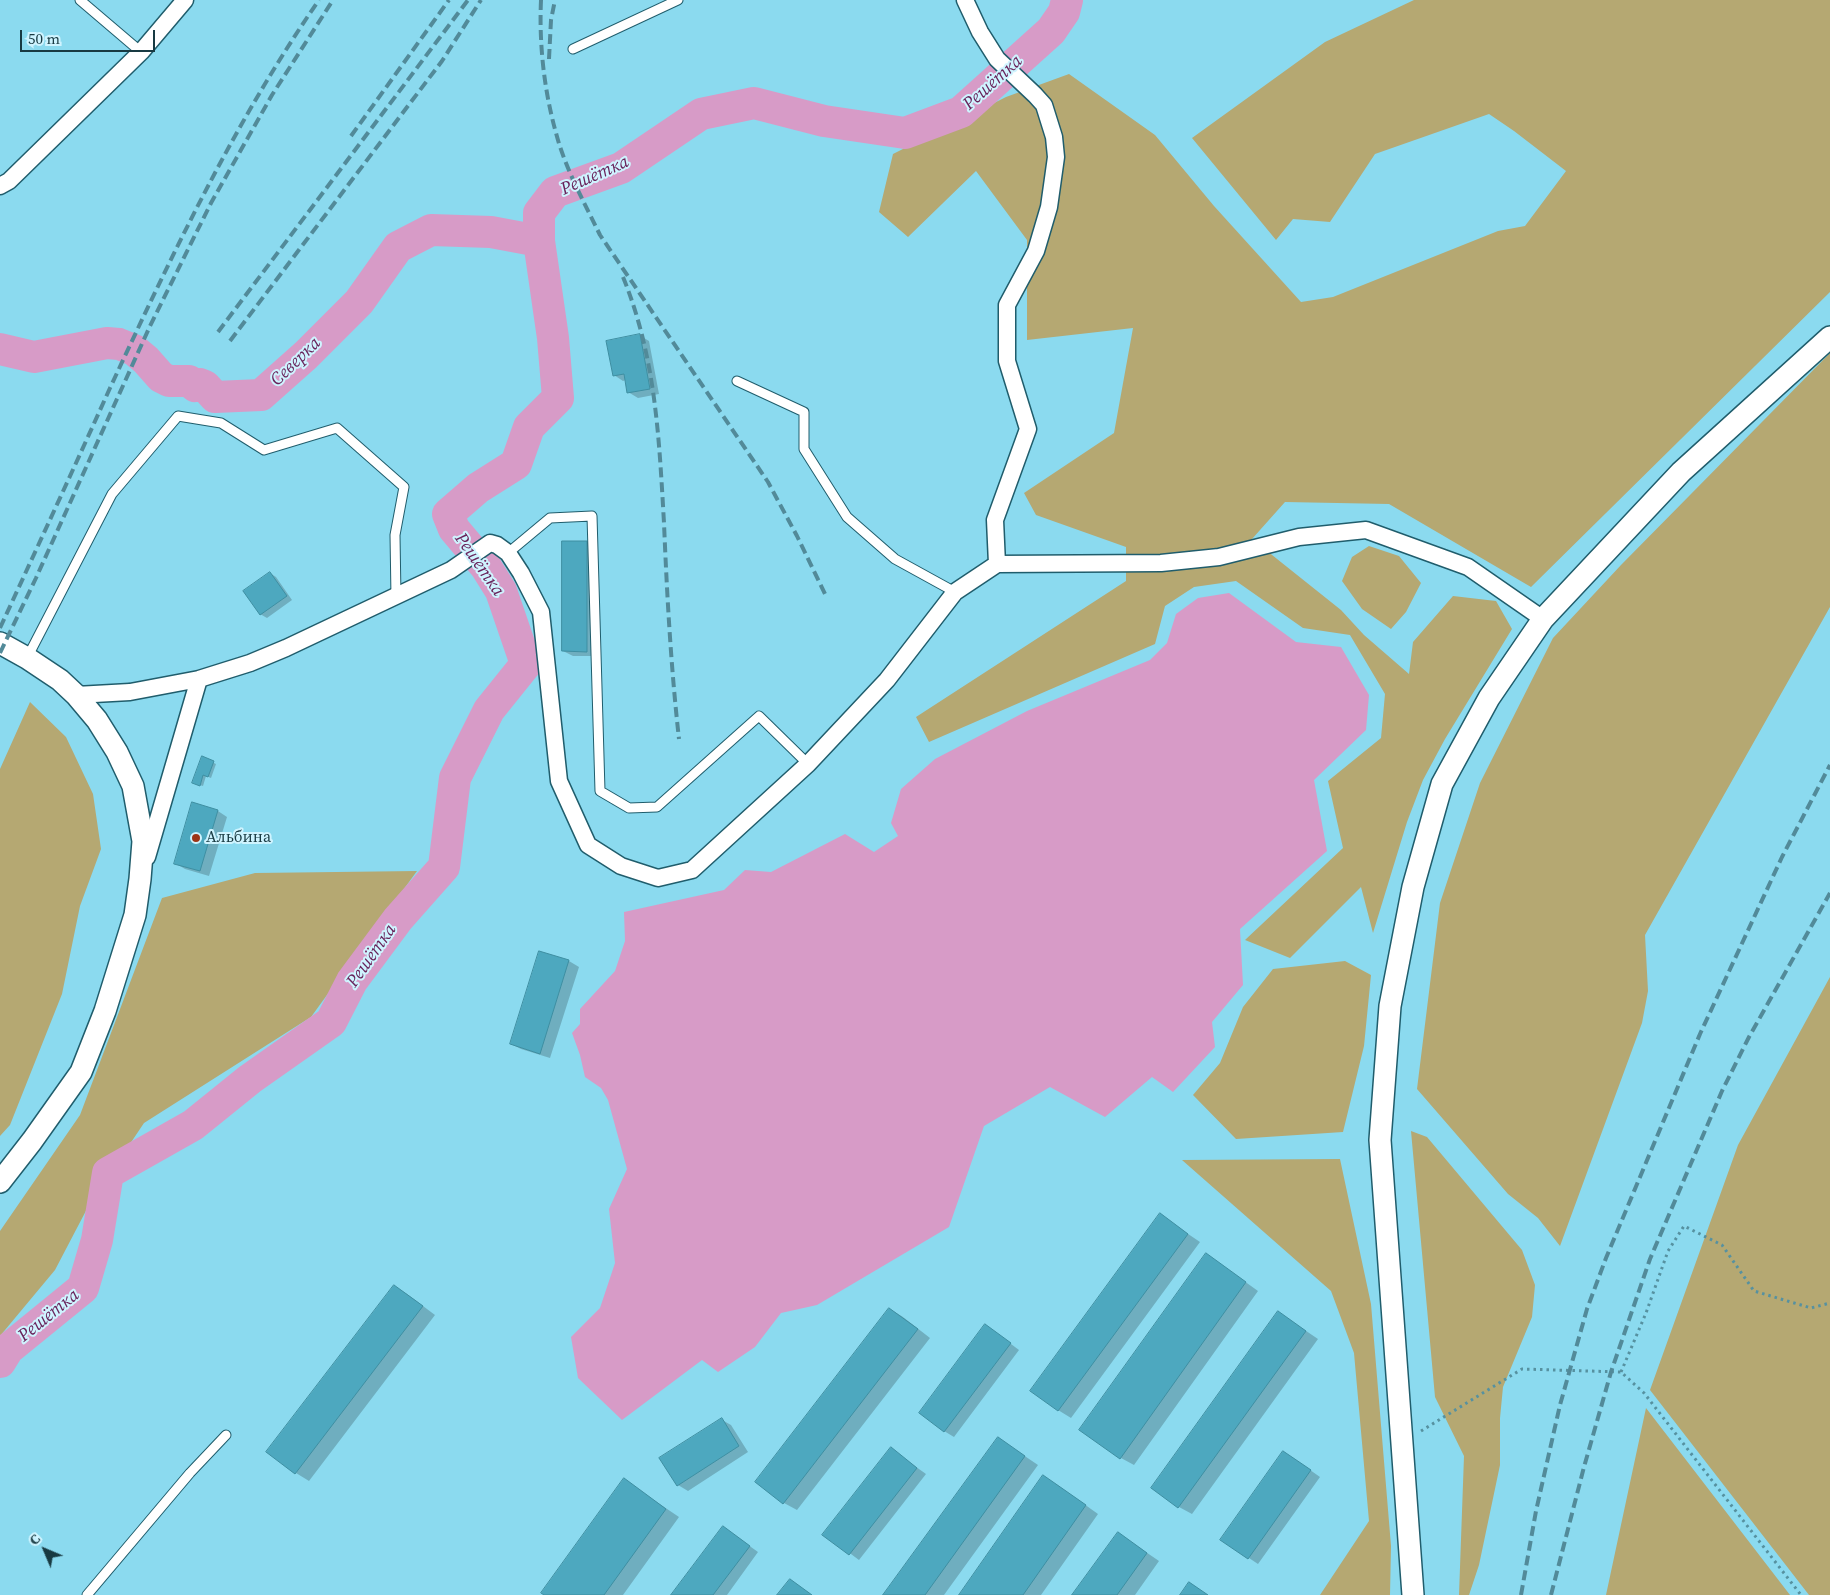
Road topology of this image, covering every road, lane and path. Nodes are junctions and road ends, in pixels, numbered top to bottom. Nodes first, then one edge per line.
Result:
1 (80, 0) edge
2 (186, 0) edge
3 (678, 0) edge
4 (964, 0) edge
5 (573, 49) dead end
6 (142, 52) junction
7 (0, 186) edge
8 (1830, 336) edge
9 (737, 381) dead end
10 (508, 553) junction
11 (997, 564) junction
12 (955, 592) junction
13 (396, 597) junction
14 (1543, 619) junction
15 (0, 643) edge
16 (27, 658) junction
17 (199, 679) junction
18 (76, 695) junction
19 (808, 764) junction
20 (140, 879) junction
21 (0, 1182) edge
22 (1830, 1303) edge
23 (1621, 1372) junction
24 (226, 1435) dead end
25 (1402, 1442) junction
26 (87, 1595) edge
27 (1413, 1595) edge
28 (1801, 1595) edge

1 - 6 lane
2 - 6 street
3 - 5 lane
4 - 11 street
6 - 7 street
8 - 14 street
9 - 12 lane
10 - 13 street
10 - 19 street
10 - 19 lane
11 - 12 street
11 - 14 street
12 - 19 street
13 - 16 lane
13 - 17 street
14 - 25 street
15 - 16 street
16 - 18 street
17 - 18 street
17 - 20 street
18 - 20 street
20 - 21 street
22 - 23 path
23 - 25 path
23 - 28 path
24 - 26 lane
25 - 27 street

